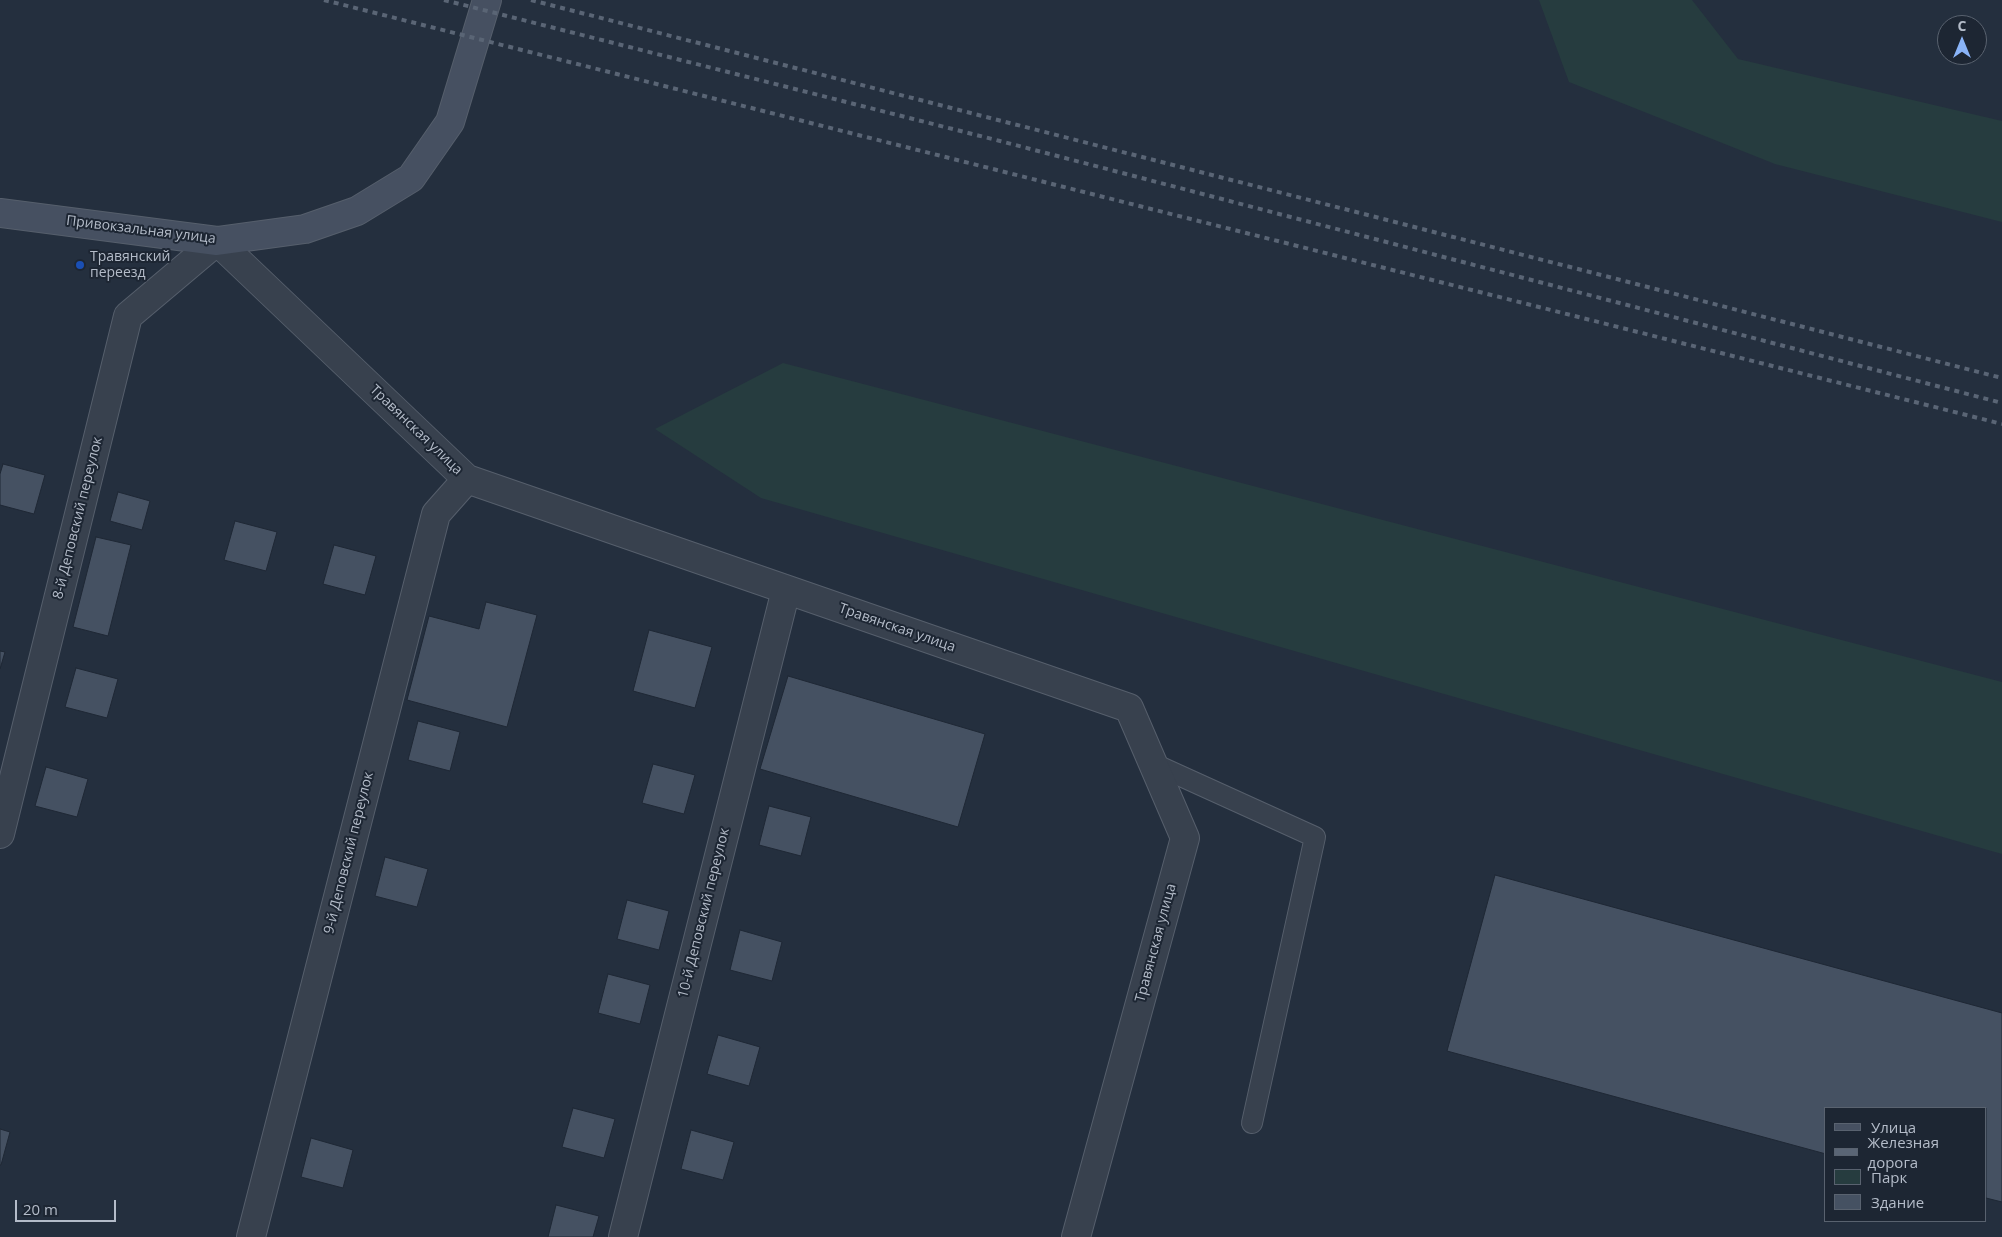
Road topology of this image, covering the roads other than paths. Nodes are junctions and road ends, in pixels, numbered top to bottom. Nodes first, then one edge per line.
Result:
1 (487, 0) edge
2 (0, 213) edge
3 (217, 240) junction
4 (467, 479) junction
5 (786, 590) junction
6 (1152, 763) junction
7 (0, 834) edge
8 (1252, 1122) dead end
9 (251, 1237) edge
10 (623, 1237) edge
11 (1076, 1237) edge

1 - 3 street, Привокзальная улица
2 - 3 street, Привокзальная улица
3 - 4 street, Травянская улица
3 - 7 street, 8-й Деповский переулок
4 - 5 street, Травянская улица
4 - 9 street, 9-й Деповский переулок
5 - 6 street, Травянская улица
5 - 10 street, 10-й Деповский переулок
6 - 8 lane
6 - 11 street, Травянская улица

